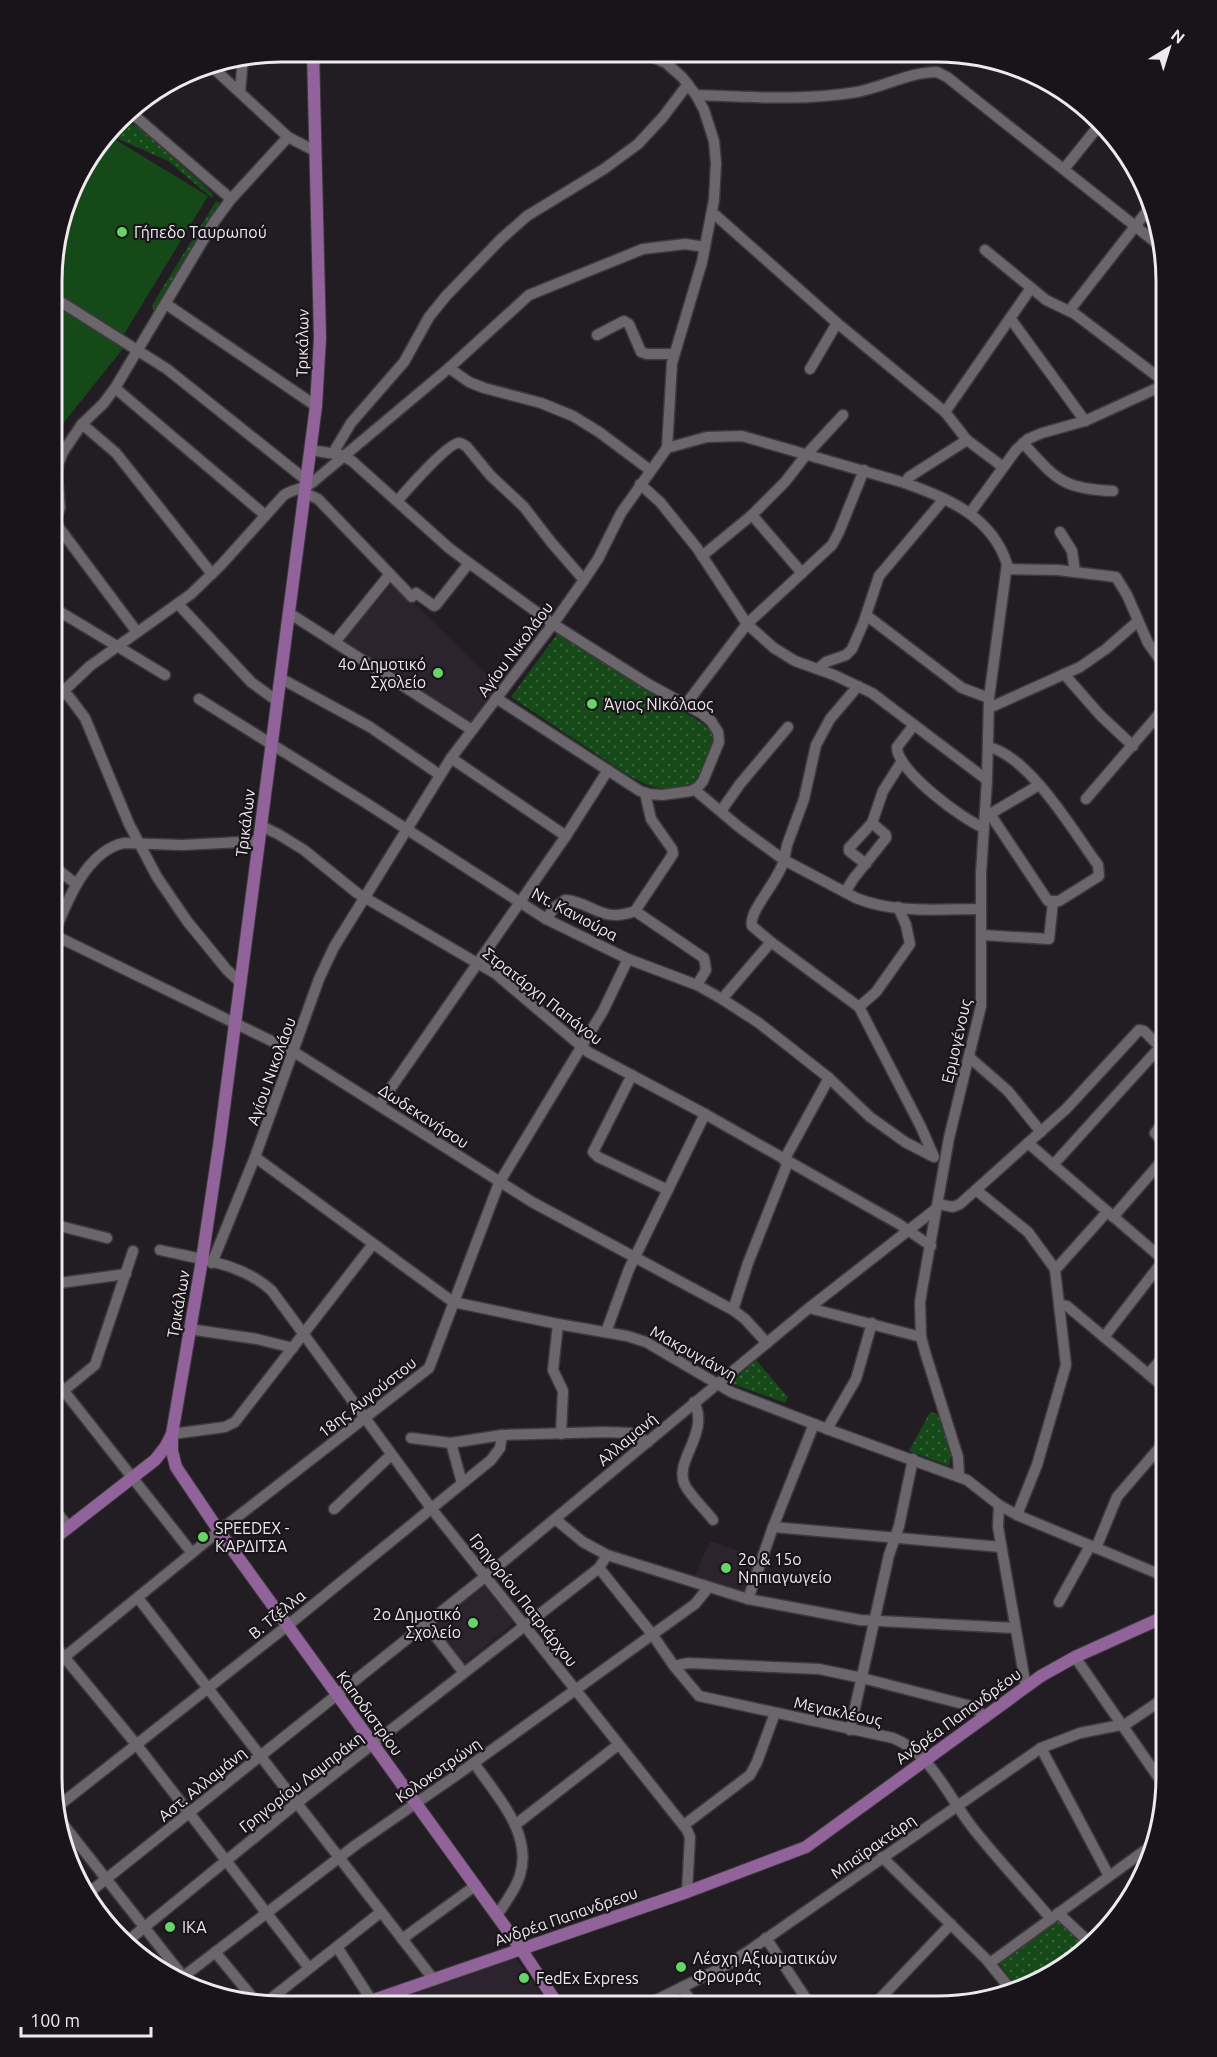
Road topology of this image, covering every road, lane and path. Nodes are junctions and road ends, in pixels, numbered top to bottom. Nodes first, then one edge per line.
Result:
1 (313, 62) edge
2 (664, 62) edge
3 (242, 65) edge
4 (217, 71) edge
5 (688, 84) junction
6 (240, 92) junction
7 (696, 95) junction
8 (136, 116) edge
9 (1095, 130) edge
10 (288, 137) junction
11 (315, 151) junction
12 (1064, 169) junction
13 (231, 199) junction
14 (712, 212) junction
15 (1145, 214) edge
16 (1135, 227) junction
17 (1151, 239) edge
18 (705, 247) junction
19 (985, 250) dead end
20 (1031, 288) junction
21 (62, 303) edge
22 (166, 304) junction
23 (1069, 311) junction
24 (1010, 318) junction
25 (837, 323) junction
26 (597, 335) dead end
27 (138, 350) junction
28 (674, 354) junction
29 (449, 368) junction
30 (810, 369) dead end
31 (1156, 375) edge
32 (115, 388) junction
33 (1156, 388) edge
34 (316, 406) junction
35 (945, 412) junction
36 (843, 415) dead end
37 (1085, 421) junction
38 (82, 424) junction
39 (967, 440) junction
40 (1023, 443) junction
41 (667, 448) junction
42 (310, 450) junction
43 (338, 454) junction
44 (62, 455) edge
45 (806, 455) junction
46 (1003, 467) junction
47 (650, 470) junction
48 (864, 470) junction
49 (905, 483) junction
50 (640, 484) junction
51 (305, 487) junction
52 (1113, 491) dead end
53 (944, 499) junction
54 (397, 501) junction
55 (970, 513) junction
56 (265, 515) junction
57 (752, 515) junction
58 (1060, 532) dead end
59 (62, 534) edge
60 (702, 556) junction
61 (469, 563) junction
62 (1007, 569) junction
63 (1075, 572) junction
64 (802, 573) junction
65 (212, 574) junction
66 (390, 574) junction
67 (584, 580) junction
68 (178, 604) junction
69 (62, 613) edge
70 (289, 613) junction
71 (866, 615) junction
72 (1138, 621) junction
73 (553, 624) junction
74 (747, 624) junction
75 (137, 632) junction
76 (335, 642) junction
77 (117, 646) junction
78 (1156, 655) edge
79 (818, 669) junction
80 (1064, 674) junction
81 (165, 675) dead end
82 (280, 678) junction
83 (858, 686) junction
84 (63, 691) joint
85 (496, 698) junction
86 (199, 699) dead end
87 (277, 701) junction
88 (989, 703) junction
89 (686, 704) junction
90 (1156, 718) edge
91 (914, 725) junction
92 (788, 727) dead end
93 (472, 730) junction
94 (272, 744) junction
95 (1133, 746) junction
96 (989, 747) junction
97 (451, 758) junction
98 (902, 761) junction
99 (608, 770) junction
100 (440, 775) junction
101 (987, 780) junction
102 (1039, 785) junction
103 (695, 790) junction
104 (645, 793) junction
105 (1086, 799) dead end
106 (721, 811) junction
107 (988, 814) junction
108 (872, 823) junction
109 (261, 826) junction
110 (984, 828) junction
111 (406, 829) junction
112 (566, 836) junction
113 (259, 841) junction
114 (139, 844) junction
115 (784, 861) junction
116 (866, 864) junction
117 (62, 873) edge
118 (76, 885) junction
119 (845, 892) junction
120 (364, 898) junction
121 (520, 902) junction
122 (1053, 902) junction
123 (898, 907) junction
124 (981, 909) junction
125 (635, 911) junction
126 (62, 916) edge
127 (546, 919) junction
128 (982, 935) junction
129 (62, 940) edge
130 (771, 942) junction
131 (628, 958) junction
132 (478, 963) junction
133 (240, 983) junction
134 (697, 985) junction
135 (723, 999) junction
136 (859, 1007) junction
137 (236, 1022) junction
138 (1156, 1043) edge
139 (581, 1047) junction
140 (294, 1052) junction
141 (969, 1057) junction
142 (1156, 1057) edge
143 (632, 1075) junction
144 (829, 1078) junction
145 (379, 1105) junction
146 (705, 1114) junction
147 (1041, 1132) junction
148 (1028, 1143) junction
149 (932, 1156) junction
150 (255, 1157) junction
151 (786, 1161) junction
152 (944, 1164) junction
153 (1053, 1165) junction
154 (1156, 1166) edge
155 (499, 1183) junction
156 (668, 1190) junction
157 (976, 1190) junction
158 (938, 1206) junction
159 (1110, 1214) junction
160 (62, 1227) edge
161 (909, 1230) junction
162 (107, 1238) dead end
163 (373, 1244) junction
164 (931, 1246) junction
165 (160, 1250) dead end
166 (133, 1251) dead end
167 (1156, 1252) edge
168 (634, 1258) junction
169 (207, 1261) junction
170 (1055, 1269) junction
171 (1156, 1272) edge
172 (126, 1274) junction
173 (62, 1283) edge
174 (453, 1302) junction
175 (1059, 1304) junction
176 (809, 1308) junction
177 (733, 1310) junction
178 (872, 1323) junction
179 (558, 1324) junction
180 (189, 1329) junction
181 (606, 1332) junction
182 (303, 1335) junction
183 (921, 1337) junction
184 (1104, 1338) junction
185 (767, 1343) junction
186 (293, 1348) junction
187 (1156, 1365) edge
188 (1148, 1374) junction
189 (1156, 1381) edge
190 (716, 1384) junction
191 (62, 1389) edge
192 (64, 1391) junction
193 (694, 1402) junction
194 (363, 1418) junction
195 (814, 1424) junction
196 (827, 1429) junction
197 (172, 1434) junction
198 (561, 1434) junction
199 (502, 1435) junction
200 (411, 1438) dead end
201 (648, 1442) junction
202 (451, 1443) junction
203 (1156, 1452) edge
204 (391, 1455) junction
205 (913, 1459) junction
206 (155, 1460) junction
207 (176, 1467) junction
208 (958, 1476) junction
209 (132, 1478) junction
210 (462, 1483) junction
211 (999, 1505) junction
212 (431, 1508) junction
213 (334, 1509) dead end
214 (1017, 1515) junction
215 (62, 1519) edge
216 (555, 1519) junction
217 (713, 1520) dead end
218 (69, 1527) junction
219 (773, 1527) junction
220 (62, 1532) edge
221 (219, 1532) junction
222 (895, 1538) junction
223 (1001, 1546) junction
224 (1093, 1547) junction
225 (192, 1553) junction
226 (607, 1555) junction
227 (599, 1568) junction
228 (1156, 1573) edge
229 (486, 1576) junction
230 (708, 1588) junction
231 (138, 1598) junction
232 (748, 1599) junction
233 (1059, 1602) dead end
234 (876, 1620) junction
235 (1156, 1621) edge
236 (426, 1624) junction
237 (286, 1626) junction
238 (524, 1626) junction
239 (1014, 1628) junction
240 (652, 1634) junction
241 (62, 1654) edge
242 (65, 1657) junction
243 (1075, 1657) junction
244 (62, 1659) edge
245 (674, 1666) junction
246 (464, 1673) junction
247 (862, 1677) junction
248 (1026, 1687) junction
249 (208, 1688) junction
250 (575, 1690) junction
251 (338, 1696) junction
252 (1156, 1703) edge
253 (775, 1713) junction
254 (985, 1718) junction
255 (1122, 1725) junction
256 (850, 1730) junction
257 (136, 1744) junction
258 (373, 1744) junction
259 (618, 1744) junction
260 (1041, 1748) junction
261 (261, 1756) junction
262 (925, 1761) junction
263 (474, 1762) junction
264 (1156, 1773) edge
265 (63, 1802) edge
266 (297, 1803) junction
267 (416, 1804) junction
268 (957, 1806) junction
269 (190, 1813) junction
270 (515, 1825) junction
271 (684, 1825) junction
272 (69, 1831) edge
273 (1142, 1852) edge
274 (339, 1857) junction
275 (882, 1857) junction
276 (780, 1859) joint
277 (227, 1860) junction
278 (1109, 1876) junction
279 (107, 1879) junction
280 (476, 1886) junction
281 (93, 1890) edge
282 (687, 1892) junction
283 (267, 1912) junction
284 (381, 1912) junction
285 (497, 1915) junction
286 (1054, 1916) junction
287 (951, 1924) junction
288 (144, 1927) junction
289 (132, 1937) edge
290 (766, 1938) junction
291 (1084, 1938) edge
292 (402, 1939) junction
293 (337, 1947) junction
294 (521, 1949) junction
295 (215, 1952) junction
296 (990, 1963) junction
297 (309, 1968) junction
298 (177, 1969) edge
299 (193, 1977) edge
300 (434, 1980) junction
301 (1007, 1984) edge
302 (682, 1987) junction
303 (249, 1993) edge
304 (274, 1996) edge
305 (364, 1996) edge
306 (385, 1996) edge
307 (552, 1996) edge
308 (664, 1996) edge
309 (688, 1996) edge
310 (804, 1996) edge
311 (883, 1996) edge

1 - 11 main road, Τρικάλων
2 - 5 street
3 - 6 street
4 - 6 street
5 - 7 street
5 - 43 street
6 - 10 street
7 - 12 street
7 - 14 street
8 - 13 street
9 - 12 street
10 - 11 street
10 - 13 street
11 - 34 main road, Τρικάλων
12 - 16 street
13 - 22 street
14 - 18 street
14 - 25 street
15 - 16 street
16 - 17 street
16 - 23 street
18 - 28 street
18 - 29 street
19 - 20 street
20 - 23 street
20 - 24 street
21 - 27 street
22 - 27 street
22 - 34 street
23 - 31 street
24 - 35 street
24 - 37 street
25 - 30 street
25 - 35 street
26 - 28 street
27 - 32 street
27 - 51 street
28 - 41 street
29 - 43 street
29 - 47 street
32 - 38 street
32 - 56 street
33 - 37 street
34 - 42 main road, Τρικάλων
35 - 39 street
36 - 45 street
37 - 40 street
38 - 44 street
38 - 65 street
39 - 46 street
39 - 49 street
40 - 46 street
40 - 52 street
41 - 45 street
41 - 47 street, Αγίου Νικολάου
42 - 43 street
42 - 51 main road, Τρικάλων
43 - 51 street
43 - 54 street
45 - 48 street
45 - 57 street
46 - 55 street
47 - 50 street, Αγίου Νικολάου
48 - 49 street
48 - 64 street
49 - 53 street
50 - 60 street
50 - 67 street, Αγίου Νικολάου
51 - 56 street
51 - 66 street
51 - 70 main road, Τρικάλων
53 - 55 street
53 - 71 street
54 - 61 street
54 - 67 street
55 - 62 street
56 - 65 street
57 - 60 street
57 - 64 street
58 - 63 street
59 - 75 street
60 - 74 street
61 - 66 street
61 - 73 street
62 - 63 street
62 - 88 street, Ερμογένους
63 - 72 street
64 - 74 street
65 - 68 street
66 - 76 street
67 - 73 street, Αγίου Νικολάου
68 - 75 street
68 - 87 street
69 - 77 street
70 - 76 street
70 - 82 main road, Τρικάλων
71 - 79 street
71 - 88 street
72 - 78 street
72 - 80 street
73 - 85 street, Αγίου Νικολάου
73 - 89 street
74 - 79 street
74 - 89 street
75 - 77 street
76 - 93 street
77 - 81 street
77 - 84 street
79 - 83 street
80 - 88 street
80 - 95 street
82 - 87 main road, Τρικάλων
82 - 100 street
83 - 91 street
83 - 115 street
84 - 114 street
85 - 93 street, Αγίου Νικολάου
85 - 99 street
86 - 94 street, Ντ. Κανιούρα
87 - 94 main road, Τρικάλων
88 - 96 street, Ερμογένους
89 - 103 street
90 - 95 street
91 - 98 street
91 - 101 street
92 - 106 street
93 - 97 street, Αγίου Νικολάου
94 - 109 main road, Τρικάλων
94 - 111 street, Ντ. Κανιούρα
95 - 105 street
96 - 101 street, Ερμογένους
96 - 102 street
97 - 100 street, Αγίου Νικολάου
97 - 112 street
98 - 108 street
98 - 110 street
99 - 104 street
99 - 112 street
100 - 111 street, Αγίου Νικολάου
101 - 107 street, Ερμογένους
102 - 107 street
102 - 122 street
103 - 104 street
103 - 106 street
104 - 125 street
106 - 115 street
107 - 110 street, Ερμογένους
107 - 122 street
108 - 116 street
108 - 116 street
109 - 113 main road, Τρικάλων
109 - 120 street, Στρατάρχη Παπάγου
110 - 124 street, Ερμογένους
111 - 120 street, Αγίου Νικολάου
111 - 121 street, Ντ. Κανιούρα
112 - 121 street
113 - 114 street
113 - 133 main road, Τρικάλων
114 - 118 street
114 - 133 street
115 - 119 street
115 - 130 street
116 - 119 street
117 - 118 street
118 - 126 street
119 - 123 street
120 - 132 street, Στρατάρχη Παπάγου
120 - 140 street, Αγίου Νικολάου
121 - 127 street, Ντ. Κανιούρα
121 - 132 street
122 - 128 street
123 - 124 street
123 - 136 street
124 - 128 street, Ερμογένους
125 - 127 street
125 - 134 street
127 - 131 street, Ντ. Κανιούρα
128 - 141 street, Ερμογένους
129 - 137 street, Δωδεκανήσου
130 - 135 street
130 - 136 street
131 - 134 street, Ντ. Κανιούρα
131 - 139 street, 18ης Αυγούστου
132 - 139 street, Στρατάρχη Παπάγου
132 - 145 street
133 - 137 main road, Τρικάλων
134 - 135 street, Ντ. Κανιούρα
135 - 144 street, Ντ. Κανιούρα
136 - 149 street
137 - 140 street, Δωδεκανήσου
137 - 169 main road, Τρικάλων
138 - 147 street
139 - 143 street, Στρατάρχη Παπάγου
139 - 155 street, 18ης Αυγούστου
140 - 145 street, Δωδεκανήσου
140 - 150 street, Αγίου Νικολάου
141 - 147 street
141 - 152 street, Ερμογένους
142 - 153 street
143 - 146 street, Στρατάρχη Παπάγου
143 - 156 street
144 - 149 street, Ντ. Κανιούρα
144 - 151 street
145 - 155 street, Δωδεκανήσου
146 - 151 street, Στρατάρχη Παπάγου
146 - 156 street
147 - 148 street
148 - 153 street
148 - 157 street
149 - 152 street, Ντ. Κανιούρα
150 - 163 street, Μακρυγιάννη
150 - 169 street, Αγίου Νικολάου
151 - 161 street, Στρατάρχη Παπάγου
151 - 177 street
152 - 158 street, Ερμογένους
153 - 159 street
154 - 159 street
155 - 168 street, Δωδεκανήσου
155 - 174 street, 18ης Αυγούστου
156 - 168 street
157 - 158 street
157 - 170 street
158 - 161 street, Αλλαμανή
158 - 164 street, Ερμογένους
159 - 167 street
159 - 170 street
160 - 162 street
161 - 164 street, Στρατάρχη Παπάγου
161 - 176 street, Αλλαμανή
163 - 174 street, Μακρυγιάννη
163 - 182 street
164 - 183 street, Ερμογένους
165 - 169 street, Γρηγορίου Πατριάρχου
166 - 172 street
168 - 177 street, Δωδεκανήσου
168 - 181 street
169 - 180 main road, Τρικάλων
169 - 182 street, Γρηγορίου Πατριάρχου
170 - 175 street
171 - 184 street
172 - 173 street
172 - 192 street
174 - 179 street, Μακρυγιάννη
174 - 194 street, 18ης Αυγούστου
175 - 184 street
175 - 214 street
176 - 178 street
176 - 185 street, Αλλαμανή
177 - 185 street, Δωδεκανήσου
178 - 183 street
178 - 196 street
179 - 181 street, Μακρυγιάννη
179 - 198 street
180 - 186 street
180 - 197 main road, Τρικάλων
181 - 190 street, Μακρυγιάννη
182 - 186 street
182 - 194 street, Γρηγορίου Πατριάρχου
183 - 208 street, Ερμογένους
184 - 188 street
185 - 190 street, Αλλαμανή
186 - 197 street
187 - 188 street
188 - 189 street
190 - 193 street, Αλλαμανή
190 - 195 street, Μακρυγιάννη
191 - 192 street
192 - 209 street
193 - 201 street, Αλλαμανή
193 - 217 street
194 - 204 street, Γρηγορίου Πατριάρχου
194 - 221 street, 18ης Αυγούστου
195 - 196 street, Μακρυγιάννη
195 - 219 street
196 - 205 street, Μακρυγιάννη
197 - 206 main road, Τρικάλων
197 - 207 main road, Καποδιστρίου
198 - 199 street
198 - 201 street
199 - 202 street
199 - 210 street, Β. Τζέλλα
200 - 202 street
201 - 216 street, Αλλαμανή
202 - 210 street
203 - 224 street
204 - 212 street, Γρηγορίου Πατριάρχου
204 - 213 street
205 - 208 street, Μακρυγιάννη
205 - 222 street
206 - 207 main road
206 - 209 main road, Τρικάλων
207 - 221 main road, Καποδιστρίου
208 - 211 street, Μακρυγιάννη
209 - 218 main road, Τρικάλων
209 - 225 street
210 - 212 street, Β. Τζέλλα
211 - 214 street, Μακρυγιάννη
211 - 223 street
212 - 229 street, Γρηγορίου Πατριάρχου
212 - 237 street, Β. Τζέλλα
214 - 224 street, Μακρυγιάννη
215 - 218 street
216 - 226 street
216 - 229 street, Αλλαμανή
218 - 220 main road, Τρικάλων
219 - 222 street
219 - 232 street
221 - 225 street, 18ης Αυγούστου
221 - 237 main road, Καποδιστρίου
222 - 223 street
222 - 234 street
223 - 239 street
224 - 228 street, Μακρυγιάννη
224 - 233 street
225 - 231 street, 18ης Αυγούστου
226 - 227 street, Γρηγορίου Λαμπράκη
226 - 230 street
227 - 238 street, Γρηγορίου Λαμπράκη
227 - 240 street, Μεγακλέους
229 - 236 street, Αλλαμανή
229 - 238 street, Γρηγορίου Πατριάρχου
230 - 232 street
230 - 240 street, Κολοκοτρώνη
231 - 242 street, 18ης Αυγούστου
231 - 249 street
232 - 234 street
234 - 239 street
234 - 247 street
235 - 243 main road, Ανδρέα Παπανδρέου
236 - 246 street
236 - 251 street, Αλλαμανή
237 - 249 street, Β. Τζέλλα
237 - 251 main road, Καποδιστρίου
238 - 246 street, Γρηγορίου Λαμπράκη
238 - 250 street, Γρηγορίου Πατριάρχου
239 - 248 street
240 - 245 street, Μεγακλέους
240 - 250 street, Κολοκοτρώνη
241 - 242 street
242 - 244 street, 18ης Αυγούστου
242 - 257 street
243 - 248 main road, Ανδρέα Παπανδρέου
243 - 255 street
245 - 247 street
245 - 253 street, Μεγακλέους
246 - 258 street, Γρηγορίου Λαμπράκη
247 - 254 street
247 - 256 street
248 - 254 main road, Ανδρέα Παπανδρέου
249 - 257 street, Β. Τζέλλα
249 - 261 street
250 - 259 street, Γρηγορίου Πατριάρχου
250 - 263 street, Κολοκοτρώνη
251 - 258 main road, Καποδιστρίου
251 - 261 street, Αστ. Αλλαμάνη
252 - 255 street
253 - 256 street, Μεγακλέους
253 - 271 street
254 - 262 main road, Ανδρέα Παπανδρέου
255 - 260 street, Μπαϊρακτάρη
255 - 264 street
256 - 262 street, Μεγακλέους
257 - 265 street, Β. Τζέλλα
257 - 269 street
258 - 266 street, Γρηγορίου Λαμπράκη
258 - 267 main road, Καποδιστρίου
259 - 270 street
259 - 271 street, Γρηγορίου Πατριάρχου
260 - 268 street, Μπαϊρακτάρη
260 - 278 street
261 - 266 street
261 - 269 street, Αστ. Αλλαμάνη
262 - 268 street, Μεγακλέους
262 - 276 main road, Ανδρέα Παπανδρέου
263 - 267 street, Κολοκοτρώνη
263 - 270 street
266 - 274 street
266 - 277 street, Γρηγορίου Λαμπράκη
267 - 274 street, Κολοκοτρώνη
267 - 280 main road, Καποδιστρίου
268 - 275 street, Μπαϊρακτάρη
268 - 286 street, Μεγακλέους
269 - 277 street
269 - 279 street, Αστ. Αλλαμάνη
270 - 285 street
271 - 282 street, Γρηγορίου Πατριάρχου
272 - 279 street
273 - 278 street
274 - 283 street, Κολοκοτρώνη
274 - 284 street
275 - 287 street
275 - 290 street, Μπαϊρακτάρη
276 - 282 main road, Ανδρέα Παπανδρεου
277 - 283 street
277 - 288 street, Γρηγορίου Λαμπράκη
278 - 286 street
279 - 281 street, Αστ. Αλλαμάνη
279 - 288 street
280 - 285 main road, Καποδιστρίου
280 - 292 street
282 - 294 main road, Ανδρέα Παπανδρεου
283 - 295 street, Κολοκοτρώνη
283 - 297 street
284 - 292 street
284 - 293 street
285 - 294 main road, Καποδιστρίου
286 - 291 street, Μεγακλέους
286 - 296 street
287 - 296 street
287 - 311 street
288 - 289 street, Γρηγορίου Λαμπράκη
288 - 298 street
290 - 302 street, Μπαϊρακτάρη
290 - 310 street
292 - 300 street
293 - 297 street
293 - 305 street
294 - 300 main road, Ανδρέα Παπανδρεου
294 - 307 main road, Καποδιστρίου
295 - 299 street, Κολοκοτρώνη
295 - 303 street
296 - 301 street
297 - 304 street
300 - 306 main road, Ανδρέα Παπανδρεου
302 - 308 street, Μπαϊρακτάρη
302 - 309 street

